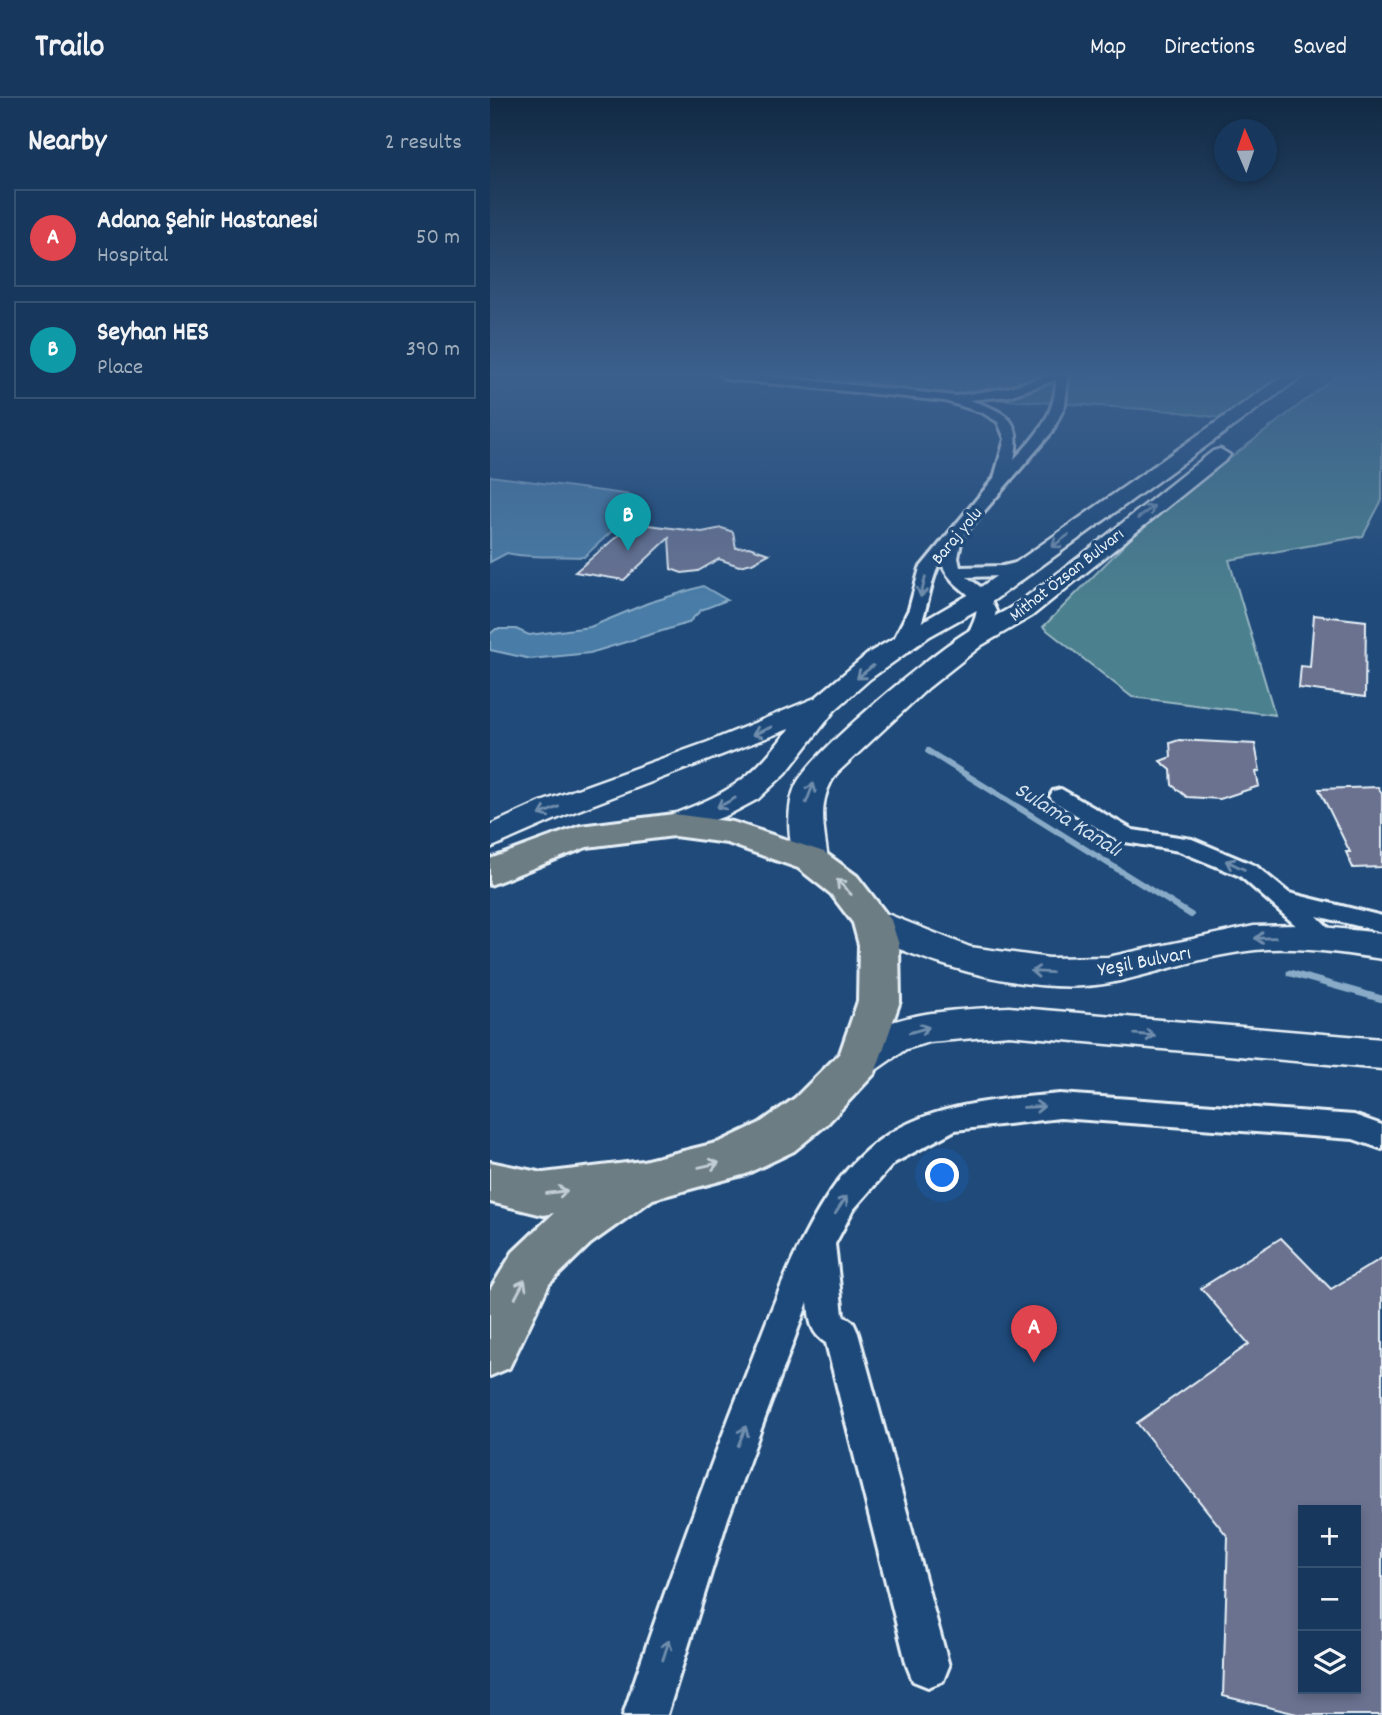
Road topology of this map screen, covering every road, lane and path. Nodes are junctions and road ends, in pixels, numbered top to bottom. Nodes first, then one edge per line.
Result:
1 (1009, 450) edge
2 (1030, 450) edge
3 (1188, 450) edge
4 (1225, 450) edge
5 (1001, 479) junction
6 (954, 537) junction
7 (1028, 565) junction
8 (955, 572) junction
9 (984, 596) junction
10 (973, 639) junction
11 (901, 643) junction
12 (824, 704) junction
13 (1061, 796) dead end
14 (674, 825) junction
15 (490, 838) edge
16 (811, 860) junction
17 (490, 873) edge
18 (1286, 900) junction
19 (872, 920) junction
20 (1382, 924) edge
21 (1326, 938) junction
22 (1382, 946) edge
23 (1382, 1054) edge
24 (859, 1061) junction
25 (1382, 1137) edge
26 (643, 1181) junction
27 (490, 1182) edge
28 (819, 1244) junction
29 (490, 1350) edge
30 (928, 1666) dead end
31 (645, 1715) edge

1 - 5 street, Baraj yolu
2 - 5 street
3 -> 7 main road, Mithat Özsan Bulvarı
10 -> 4 main road, Mithat Özsan Bulvarı
5 - 6 street, Baraj yolu
6 - 8 street
6 -> 11 street, Baraj yolu
7 - 8 street
7 - 9 main road, Mithat Özsan Bulvarı
8 - 9 street
9 - 10 street
9 - 11 main road, Mithat Özsan Bulvarı
16 -> 10 main road, Mithat Özsan Bulvarı
11 -> 12 main road, Mithat Özsan Bulvarı
12 -> 14 main road
12 -> 15 main road
18 -> 13 street
14 - 16 main road
14 - 17 main road
19 -> 16 main road
18 - 20 street
18 - 21 street
21 -> 19 main road, Yeşil Bulvarı
19 - 24 main road
21 - 22 main road, Yeşil Bulvarı
24 -> 23 main road
26 -> 24 main road
28 -> 25 street
27 -> 26 main road
29 -> 26 main road
28 - 30 street
31 -> 28 street

